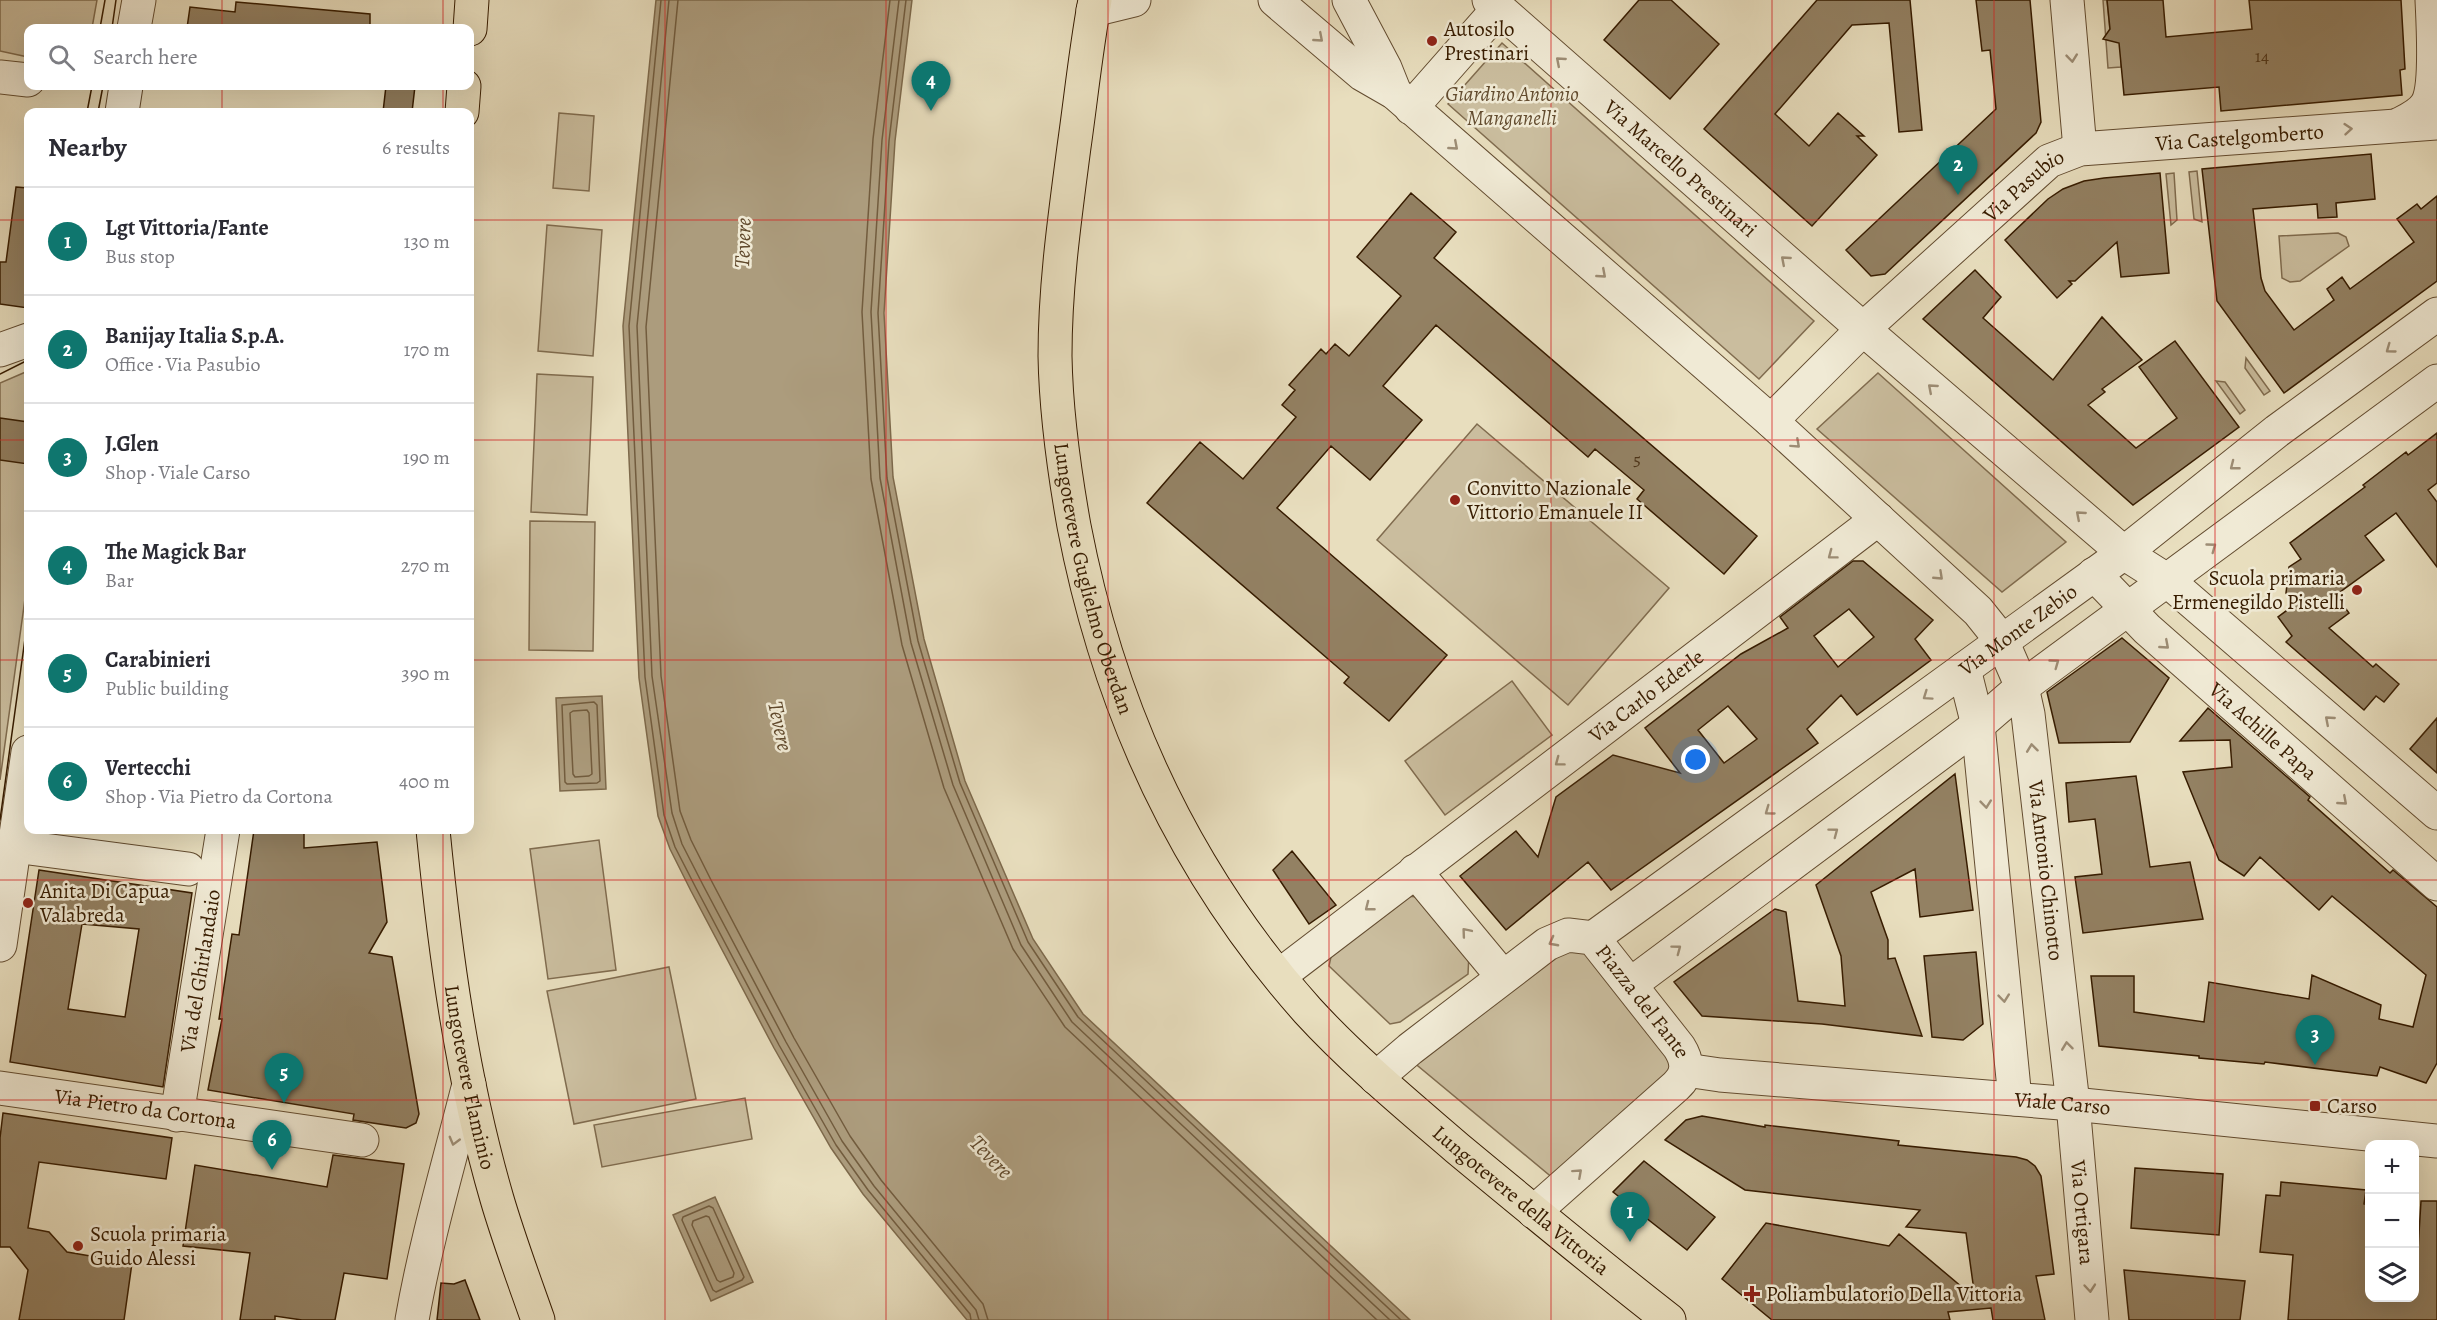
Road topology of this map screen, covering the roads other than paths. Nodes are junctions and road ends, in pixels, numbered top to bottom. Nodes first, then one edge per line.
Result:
1 (138, 0) edge
2 (472, 0) edge
3 (1134, 0) edge
4 (1275, 0) edge
5 (1349, 0) edge
6 (2067, 0) edge
7 (2432, 0) edge
8 (1494, 4) edge
9 (1094, 5) edge
10 (135, 24) edge
11 (470, 24) edge
12 (2436, 45) edge
13 (0, 77) edge
14 (24, 80) edge
15 (125, 90) edge
16 (464, 90) edge
17 (1403, 101) junction
18 (123, 108) edge
19 (462, 108) edge
20 (2437, 123) edge
21 (2400, 124) junction
22 (2080, 149) junction
23 (2437, 314) edge
24 (1863, 328) junction
25 (24, 341) edge
26 (0, 350) edge
27 (2437, 381) edge
28 (1771, 421) junction
29 (1878, 519) junction
30 (2124, 553) junction
31 (2094, 574) junction
32 (2168, 581) junction
33 (2128, 610) junction
34 (2002, 641) junction
35 (1964, 669) junction
36 (2022, 687) junction
37 (1978, 725) junction
38 (24, 781) edge
39 (2437, 813) edge
40 (222, 834) edge
41 (433, 834) edge
42 (15, 846) junction
43 (188, 870) dead end
44 (1415, 871) junction
45 (2437, 884) edge
46 (1593, 938) junction
47 (0, 945) edge
48 (1279, 976) junction
49 (1503, 977) junction
50 (1631, 984) junction
51 (1686, 1070) junction
52 (1376, 1078) junction
53 (470, 1084) junction
54 (0, 1088) edge
55 (2015, 1099) junction
56 (2073, 1104) junction
57 (177, 1114) junction
58 (362, 1140) dead end
59 (2437, 1141) edge
60 (1534, 1212) junction
61 (412, 1320) edge
62 (538, 1320) edge
63 (1669, 1320) edge
64 (2092, 1320) edge

1 - 10 street
2 - 11 main road
3 - 9 street
4 -> 17 street
5 - 17 street
6 -> 22 street, Via Pasubio
7 - 12 street
8 - 17 street, Via Marcello Prestinari
24 -> 8 street, Via Marcello Prestinari
9 - 48 main road, Lungotevere Guglielmo Oberdan
12 - 21 street
13 - 14 street
15 - 18 street
16 - 19 main road
17 -> 28 street
20 - 21 street, Via Castelgomberto
22 -> 21 street, Via Castelgomberto
22 - 24 street, Via Pasubio
23 -> 30 street, Via Monte Zebio
24 - 28 street
30 -> 24 street, Via Marcello Prestinari
25 - 26 street
32 -> 27 street
28 -> 29 street
29 -> 34 street
29 -> 44 street, Via Carlo Ederle
30 - 31 street, Via Monte Zebio
30 - 32 street
31 - 33 street, Via Achille Papa
31 - 34 street, Via Monte Zebio
32 - 33 street
39 -> 32 street
36 -> 33 street
33 -> 45 street, Via Achille Papa
34 - 35 street, Via Monte Zebio
34 - 36 street, Via Antonio Chinotto
35 - 37 street
35 -> 46 street, Via Monte Zebio
36 - 37 street
56 -> 36 street, Via Antonio Chinotto
50 -> 37 street
37 -> 55 street
38 - 42 street
40 - 57 street, Via del Ghirlandaio
41 - 53 main road, Lungotevere Flaminio
42 - 43 street
42 - 47 street
44 -> 48 street
49 -> 44 street
46 -> 49 street, Piazza del Fante
46 - 50 street, Piazza del Fante
48 - 52 main road, Lungotevere Guglielmo Oberdan
49 - 52 street, Piazza del Fante
50 - 51 street, Piazza del Fante
51 - 55 street, Viale Carso
60 -> 51 street, Piazza del Fante
52 - 60 main road, Lungotevere della Vittoria
53 -> 61 street
53 - 62 main road, Lungotevere Flaminio
54 - 57 street, Via Pietro da Cortona
55 - 56 street, Viale Carso
56 - 59 street, Viale Carso
56 -> 64 street, Via Ortigara
57 - 58 street, Via Pietro da Cortona
60 - 63 main road, Lungotevere della Vittoria

